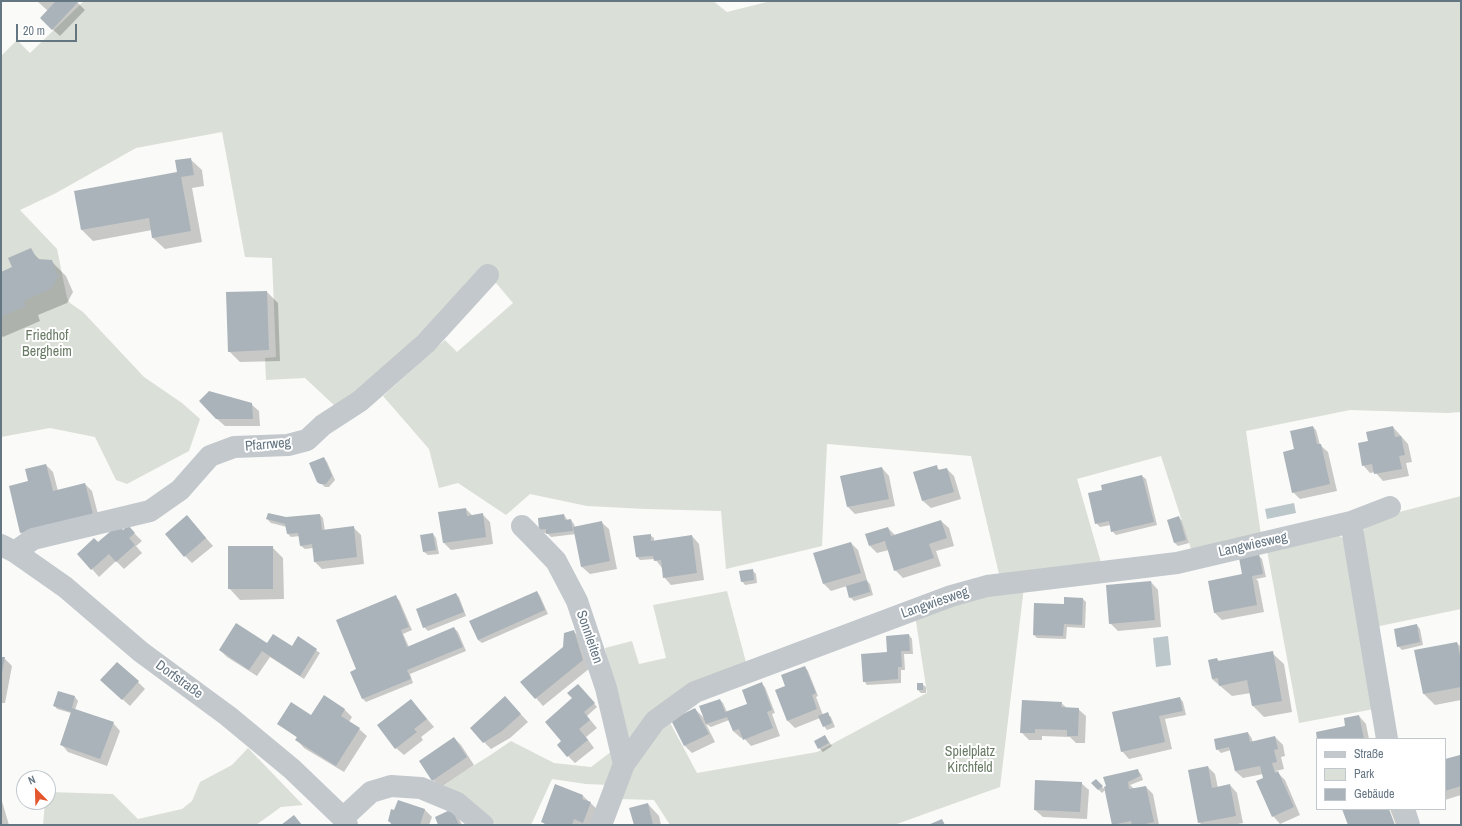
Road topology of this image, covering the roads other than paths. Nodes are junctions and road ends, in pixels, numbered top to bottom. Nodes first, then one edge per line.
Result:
1 (488, 275) dead end
2 (1390, 507) dead end
3 (1350, 522) junction
4 (522, 526) dead end
5 (8, 549) edge
6 (1387, 738) edge
7 (624, 764) junction
8 (1404, 810) edge
9 (345, 821) edge
10 (483, 825) edge
11 (601, 825) edge
12 (1409, 825) edge

1 - 5 street, Pfarrweg
2 - 3 street, Langwiesweg
3 - 6 street
3 - 7 street, Langwiesweg
4 - 7 street, Sonnleiten
5 - 9 street, Dorfstraße
7 - 11 street, Langwiesweg
8 - 12 street
9 - 10 street

